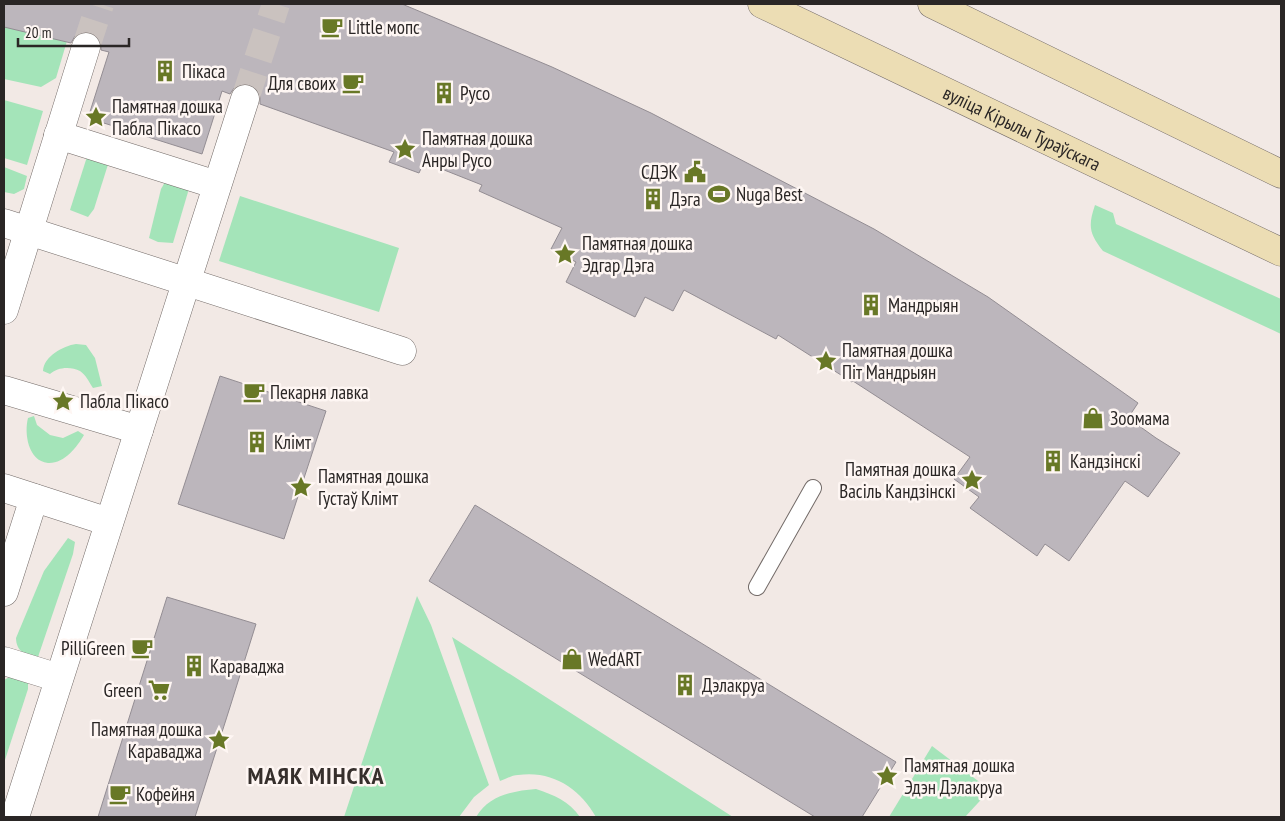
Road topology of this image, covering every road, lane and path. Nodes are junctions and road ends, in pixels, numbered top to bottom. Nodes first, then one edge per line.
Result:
1 (762, 4) edge
2 (932, 4) edge
3 (86, 47) tunnel mouth
4 (245, 99) tunnel mouth
5 (58, 135) junction
6 (1281, 174) edge
7 (217, 185) junction
8 (16, 227) edge
9 (1281, 252) edge
10 (186, 282) junction
11 (4, 310) edge
12 (402, 351) dead end
13 (4, 390) edge
14 (139, 430) junction
15 (4, 488) edge
16 (813, 488) dead end
17 (34, 498) junction
18 (109, 522) junction
19 (757, 587) dead end
20 (4, 592) edge
21 (4, 661) edge
22 (59, 678) junction
23 (13, 816) edge

1 - 9 main road, вуліца Кірылы Тураўскага
2 - 6 main road
3 - 5 street
4 - 7 street
5 - 7 street
5 - 8 street
7 - 10 street
8 - 10 street
8 - 11 street
10 - 12 street
10 - 14 street
13 - 14 street
14 - 18 street
15 - 17 street
16 - 19 lane
17 - 18 street
17 - 20 street
18 - 22 street
21 - 22 street
22 - 23 street

